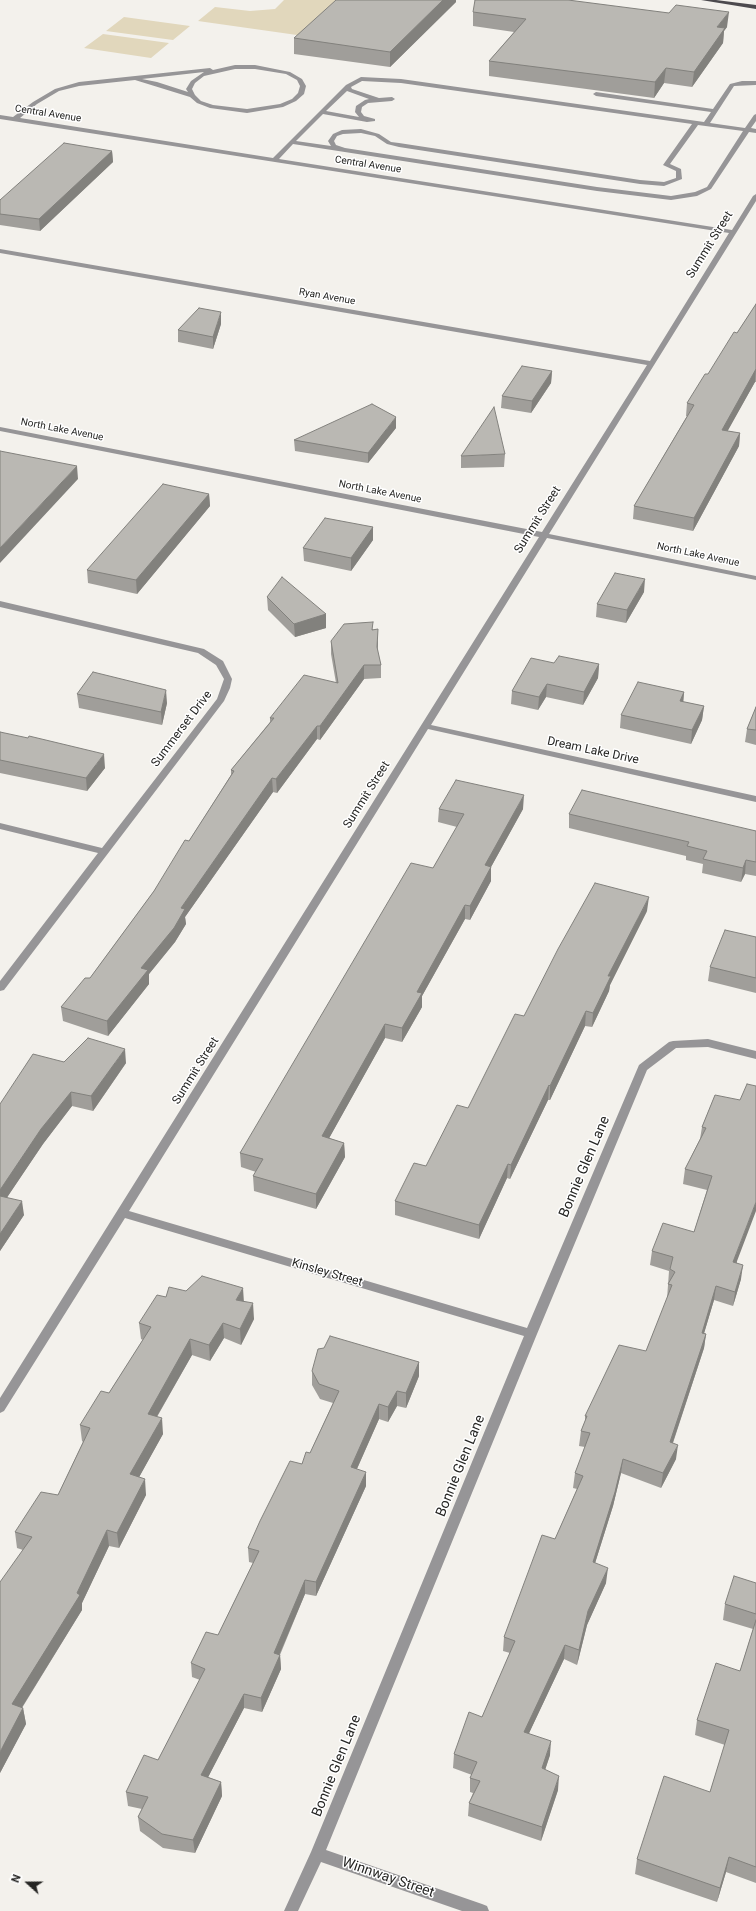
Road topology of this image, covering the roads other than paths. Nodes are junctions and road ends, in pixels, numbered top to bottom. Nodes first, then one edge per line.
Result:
1 (704, 0) edge
2 (756, 7) edge
3 (235, 67) junction
4 (122, 78) junction
5 (756, 83) edge
6 (348, 86) junction
7 (596, 94) edge
8 (192, 96) junction
9 (380, 99) junction
10 (392, 99) dead end
11 (715, 111) junction
12 (321, 112) junction
13 (756, 116) edge
14 (0, 117) edge
15 (15, 119) junction
16 (695, 124) junction
17 (705, 125) junction
18 (747, 130) junction
19 (756, 131) edge
20 (292, 142) junction
21 (343, 150) junction
22 (274, 160) junction
23 (756, 196) edge
24 (733, 232) junction
25 (0, 251) edge
26 (651, 363) junction
27 (0, 429) edge
28 (544, 535) junction
29 (756, 578) edge
30 (0, 604) edge
31 (425, 726) junction
32 (756, 799) edge
33 (0, 826) edge
34 (103, 851) junction
35 (0, 988) edge
36 (756, 1055) edge
37 (123, 1213) junction
38 (531, 1334) junction
39 (0, 1408) edge
40 (317, 1854) junction
41 (291, 1911) edge
42 (482, 1911) edge

1 - 2 main road
3 - 4 street
3 - 8 street
3 - 8 street
4 - 8 street
4 - 15 street
5 - 11 street
6 - 9 street
6 - 12 street
6 - 16 street
7 - 11 street
9 - 10 street
9 - 12 street
11 - 17 street
12 - 20 street
13 - 18 street
14 - 15 street, Central Avenue
15 - 22 street, Central Avenue
16 - 17 street
16 - 21 street
17 - 18 street
18 - 19 street
18 - 21 street
20 - 21 street
20 - 22 street
22 - 24 street, Central Avenue
23 - 24 street, Summit Street
24 - 26 street, Summit Street
25 - 26 street, Ryan Avenue
26 - 28 street, Summit Street
27 - 28 street, North Lake Avenue
28 - 29 street, North Lake Avenue
28 - 31 street, Summit Street
30 - 34 street, Summerset Drive
31 - 32 street, Dream Lake Drive
31 - 37 street, Summit Street
33 - 34 street
34 - 35 street, Summerset Drive
36 - 38 street, Bonnie Glen Lane
37 - 38 street, Kinsley Street
37 - 39 street, Summit Street
38 - 40 street, Bonnie Glen Lane
40 - 41 street, Bonnie Glen Lane
40 - 42 street, Winnway Street

